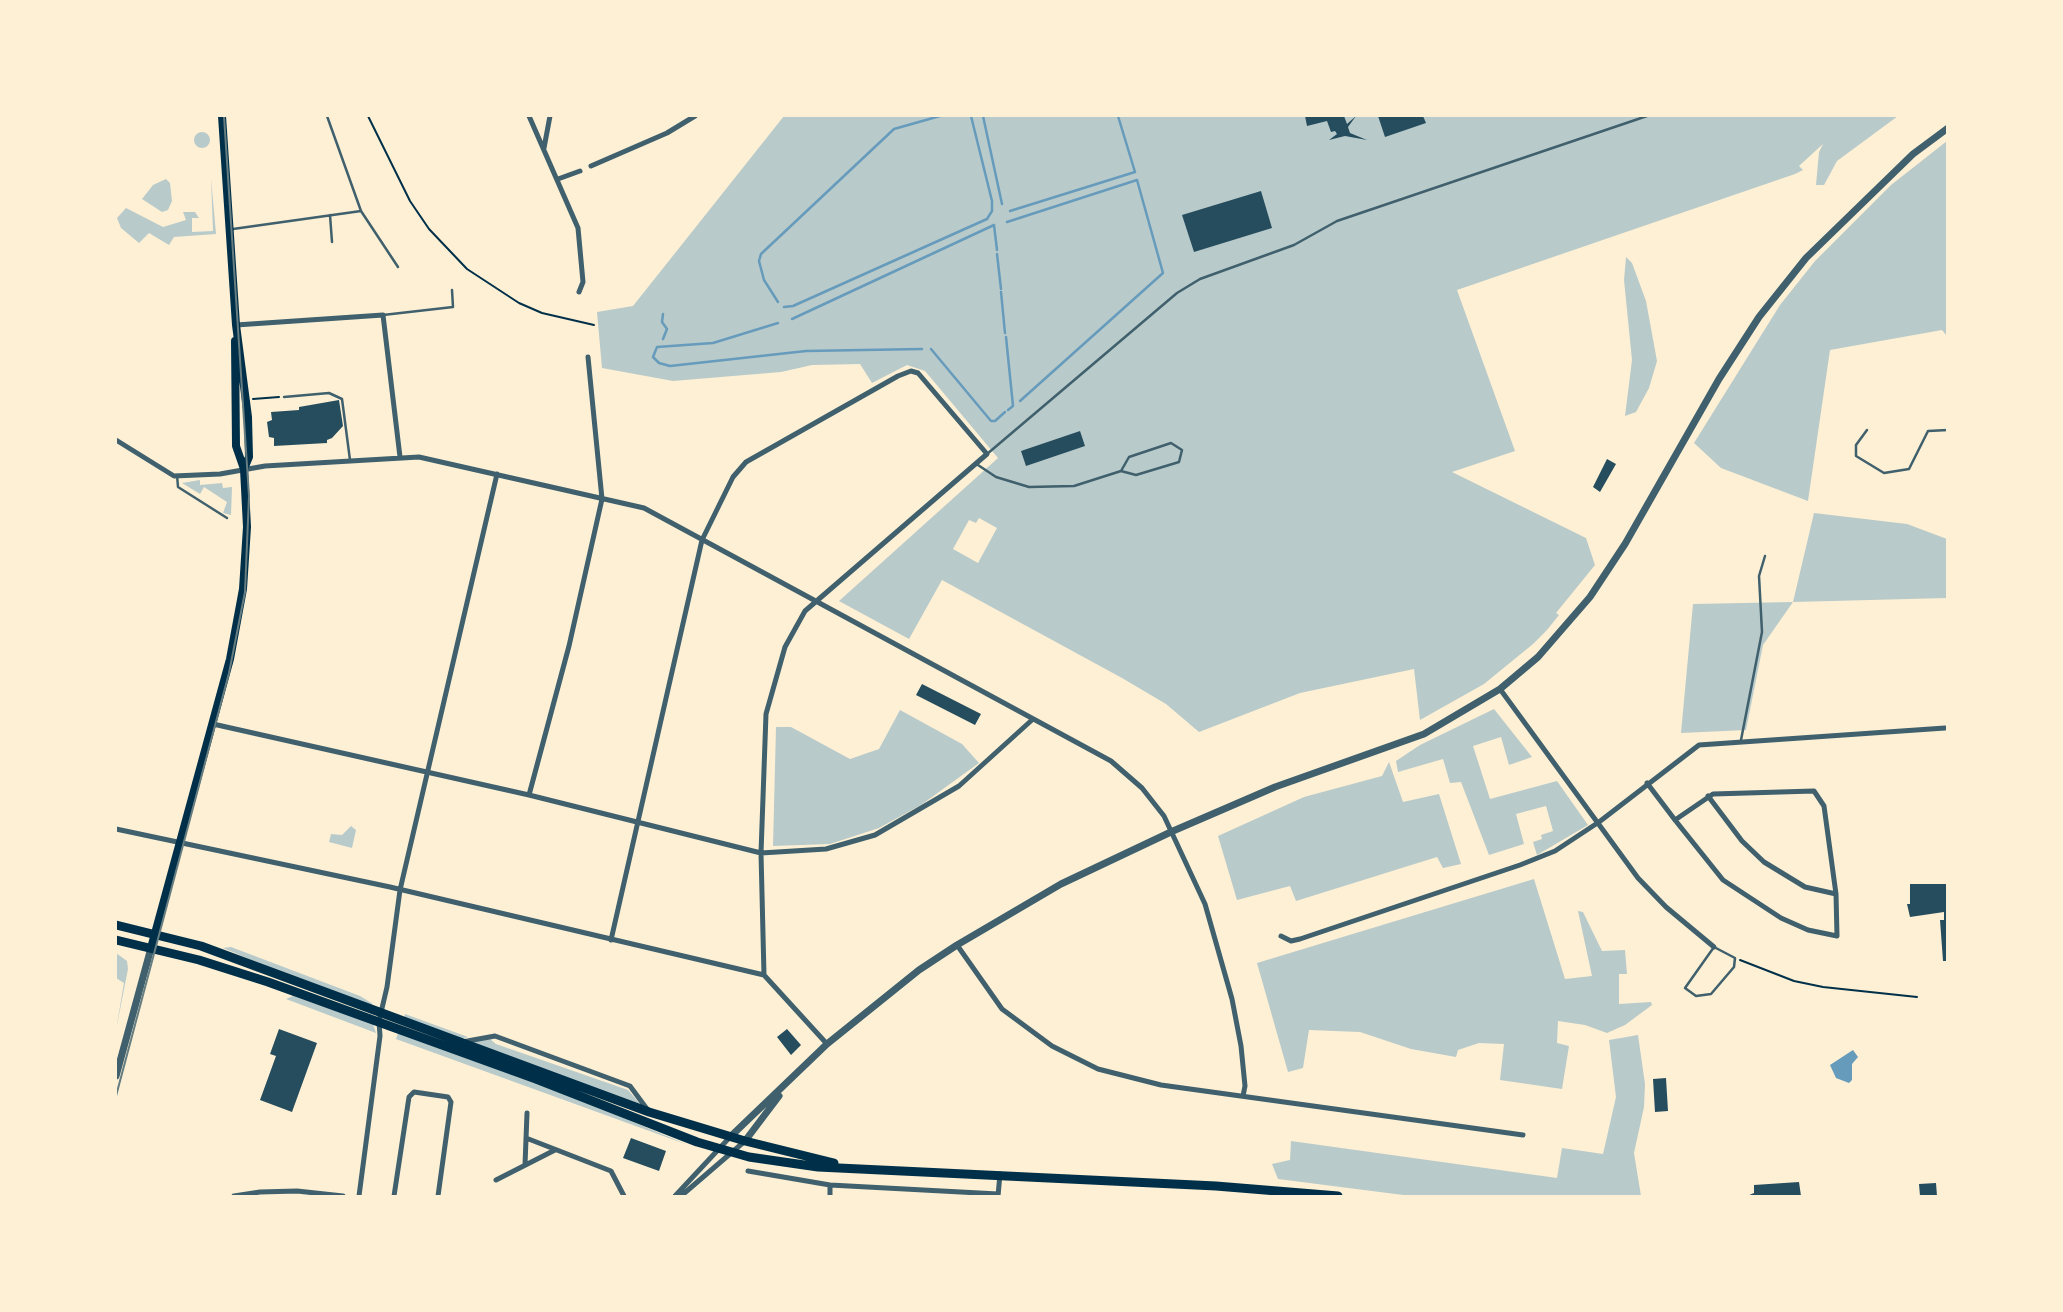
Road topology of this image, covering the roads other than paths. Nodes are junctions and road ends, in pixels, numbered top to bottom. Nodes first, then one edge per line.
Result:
1 (222, 116) edge
2 (327, 116) edge
3 (528, 116) edge
4 (550, 116) edge
5 (695, 116) edge
6 (1647, 116) edge
7 (1948, 128) edge
8 (544, 148) junction
9 (591, 166) dead end
10 (580, 171) dead end
11 (558, 179) junction
12 (361, 211) junction
13 (330, 215) junction
14 (230, 229) junction
15 (332, 242) dead end
16 (398, 267) dead end
17 (452, 290) dead end
18 (579, 292) dead end
19 (383, 315) junction
20 (236, 324) junction
21 (588, 357) dead end
22 (281, 397) road end
23 (1867, 430) dead end
24 (1948, 430) edge
25 (116, 440) edge
26 (987, 454) junction
27 (400, 457) junction
28 (350, 460) junction
29 (975, 463) junction
30 (244, 469) junction
31 (1121, 471) junction
32 (497, 474) junction
33 (177, 475) junction
34 (602, 499) junction
35 (227, 517) dead end
36 (702, 540) junction
37 (1765, 556) dead end
38 (815, 600) junction
39 (1500, 689) junction
40 (1033, 719) junction
41 (213, 724) junction
42 (1946, 728) edge
43 (1741, 740) junction
44 (428, 772) junction
45 (1647, 783) junction
46 (529, 795) junction
47 (1708, 796) junction
48 (1675, 820) junction
49 (638, 822) junction
50 (1599, 822) junction
51 (116, 829) edge
52 (1173, 831) junction
53 (179, 841) junction
54 (761, 853) junction
55 (400, 890) junction
56 (1836, 894) junction
57 (116, 925) edge
58 (155, 933) junction
59 (1281, 936) dead end
60 (116, 940) edge
61 (611, 940) junction
62 (957, 945) junction
63 (1714, 947) junction
64 (151, 948) junction
65 (764, 975) junction
66 (380, 1017) junction
67 (462, 1042) junction
68 (827, 1044) junction
69 (116, 1076) edge
70 (780, 1092) junction
71 (1242, 1096) junction
72 (649, 1112) junction
73 (527, 1113) dead end
74 (1523, 1135) dead end
75 (730, 1137) junction
76 (526, 1138) junction
77 (745, 1141) junction
78 (719, 1148) junction
79 (555, 1150) junction
80 (733, 1153) junction
81 (525, 1165) junction
82 (842, 1165) junction
83 (748, 1171) dead end
84 (1000, 1174) junction
85 (496, 1180) dead end
86 (830, 1185) junction
87 (998, 1195) edge
88 (234, 1196) edge
89 (343, 1196) edge
90 (359, 1196) edge
91 (394, 1196) edge
92 (438, 1196) edge
93 (624, 1196) edge
94 (674, 1196) edge
95 (681, 1196) edge
96 (830, 1196) edge
97 (1338, 1196) edge

1 - 14 main road
2 - 12 lane
3 - 8 street
4 - 8 street
5 - 9 street
6 - 26 lane
7 - 39 street
8 - 11 street
10 - 11 street
11 - 18 street
12 - 13 lane
12 - 16 lane
13 - 14 lane
13 - 15 lane
14 - 20 main road
17 - 19 lane
19 - 20 street
19 - 27 street
20 - 30 main road
20 - 30 main road
21 - 34 street
22 - 28 lane
23 - 24 lane
25 - 33 street
26 - 29 street
26 - 36 street
27 - 28 street
27 - 32 street
28 - 30 street
29 - 31 lane
29 - 38 street
30 - 33 street
30 - 41 main road
31 - 31 lane
32 - 34 street
32 - 44 street
33 - 35 lane
34 - 36 street
34 - 46 street
36 - 38 street
36 - 49 street
37 - 43 lane
38 - 40 street
38 - 54 street
39 - 50 street
39 - 52 street
40 - 52 street
40 - 54 street
41 - 44 street
41 - 53 main road
42 - 43 street
43 - 45 street
44 - 46 street
44 - 55 street
45 - 48 street
45 - 50 street
46 - 49 street
47 - 48 street
47 - 56 street
47 - 56 street
48 - 56 street
49 - 54 street
49 - 61 street
50 - 59 street
50 - 63 street
51 - 53 street
52 - 62 street
52 - 71 street
53 - 55 street
53 - 58 main road
54 - 65 street
55 - 61 street
55 - 66 street
57 - 58 main road
58 - 64 main road
58 - 66 main road
60 - 64 main road
61 - 65 street
62 - 68 street
62 - 71 street
63 - 63 lane
64 - 66 main road
64 - 69 street
65 - 68 street
66 - 67 main road
66 - 78 main road
66 - 90 street
67 - 72 main road
67 - 72 street
68 - 70 street
70 - 75 street
70 - 77 street
71 - 74 street
72 - 75 main road
73 - 76 street
75 - 77 main road
75 - 78 street
76 - 79 street
76 - 81 street
77 - 80 street
77 - 82 main road
78 - 80 main road
78 - 94 street
79 - 81 street
79 - 93 street
80 - 82 main road
80 - 95 street
81 - 85 street
82 - 84 main road
83 - 86 street
84 - 87 street
84 - 97 main road
86 - 87 street
86 - 96 street
88 - 89 street
91 - 92 street

